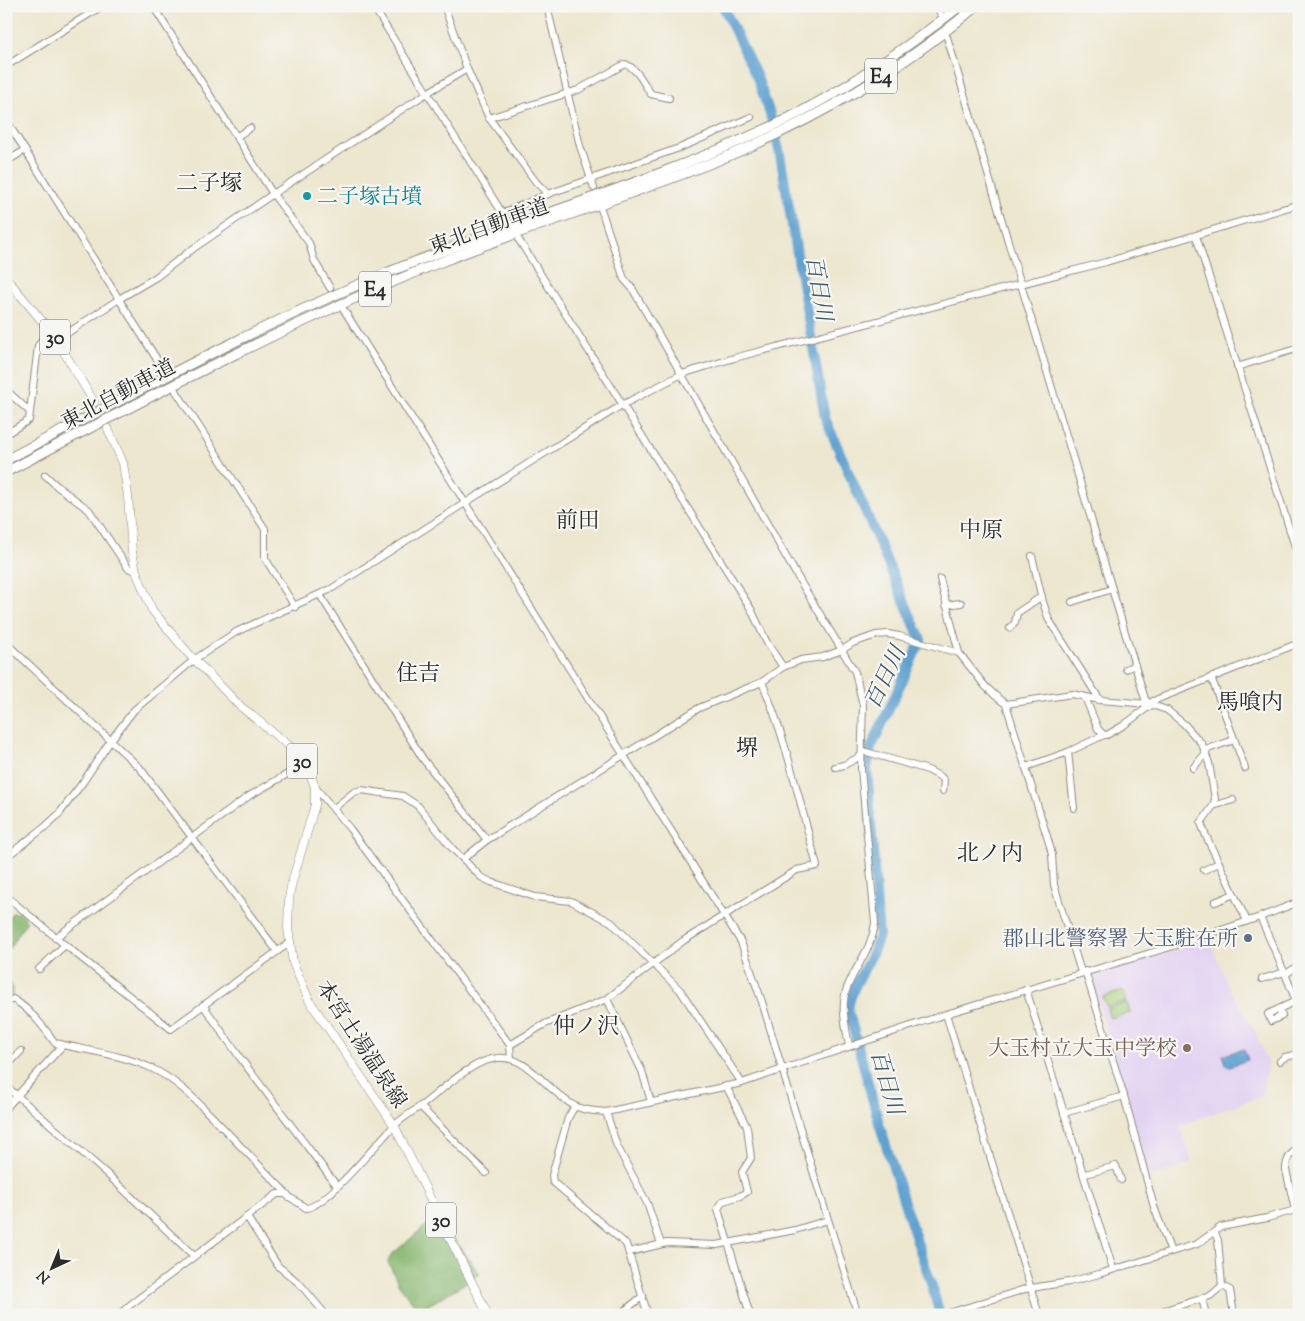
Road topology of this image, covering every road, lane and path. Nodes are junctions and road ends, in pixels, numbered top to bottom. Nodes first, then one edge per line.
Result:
1 (102, 6) edge
2 (153, 6) edge
3 (373, 6) edge
4 (444, 6) edge
5 (547, 6) edge
6 (937, 6) edge
7 (960, 6) edge
8 (976, 6) edge
9 (940, 13) dead end
10 (947, 37) dead end
11 (6, 66) edge
12 (467, 70) junction
13 (428, 93) junction
14 (569, 94) junction
15 (669, 98) dead end
16 (751, 117) dead end
17 (489, 118) junction
18 (6, 120) edge
19 (250, 128) dead end
20 (236, 137) junction
21 (25, 150) junction
22 (6, 162) edge
23 (590, 180) junction
24 (594, 188) dead end
25 (272, 194) junction
26 (548, 194) junction
27 (1299, 204) edge
28 (602, 210) dead end
29 (1196, 236) junction
30 (519, 240) dead end
31 (6, 278) edge
32 (1021, 284) junction
33 (330, 288) dead end
34 (119, 299) junction
35 (344, 310) dead end
36 (55, 337) junction
37 (1299, 348) edge
38 (1238, 367) junction
39 (163, 369) dead end
40 (682, 374) junction
41 (6, 390) edge
42 (176, 391) dead end
43 (94, 402) dead end
44 (622, 405) junction
45 (30, 412) junction
46 (108, 429) dead end
47 (6, 434) edge
48 (6, 460) edge
49 (6, 472) edge
50 (45, 475) dead end
51 (465, 503) junction
52 (1032, 556) dead end
53 (1299, 559) edge
54 (136, 571) junction
55 (940, 579) dead end
56 (1112, 589) junction
57 (320, 595) junction
58 (1042, 596) junction
59 (1072, 602) dead end
60 (961, 603) dead end
61 (946, 604) junction
62 (294, 607) junction
63 (1010, 628) dead end
64 (6, 643) edge
65 (1299, 643) edge
66 (842, 650) junction
67 (959, 653) junction
68 (194, 660) junction
69 (1135, 665) junction
70 (783, 667) junction
71 (1126, 669) dead end
72 (1211, 677) junction
73 (762, 682) junction
74 (1085, 697) junction
75 (1100, 700) junction
76 (1006, 704) junction
77 (1150, 705) junction
78 (1104, 735) junction
79 (111, 740) junction
80 (1234, 740) junction
81 (1205, 751) junction
82 (1068, 752) junction
83 (866, 753) junction
84 (624, 755) junction
85 (304, 764) junction
86 (835, 767) dead end
87 (1026, 767) junction
88 (1193, 768) dead end
89 (1245, 768) dead end
90 (315, 787) junction
91 (943, 791) dead end
92 (1233, 800) dead end
93 (1213, 806) junction
94 (334, 808) junction
95 (1074, 808) dead end
96 (192, 837) junction
97 (487, 840) junction
98 (6, 858) edge
99 (463, 859) junction
100 (1219, 863) junction
101 (1204, 870) dead end
102 (1234, 894) junction
103 (6, 896) edge
104 (1215, 902) dead end
105 (1299, 902) edge
106 (724, 916) junction
107 (1260, 918) junction
108 (1247, 921) junction
109 (55, 938) junction
110 (289, 943) junction
111 (64, 946) junction
112 (277, 951) junction
113 (653, 963) junction
114 (1299, 966) edge
115 (39, 970) dead end
116 (1083, 972) junction
117 (1285, 973) junction
118 (1262, 979) dead end
119 (1026, 990) junction
120 (607, 999) junction
121 (1296, 1001) junction
122 (6, 1003) edge
123 (203, 1005) junction
124 (1278, 1009) dead end
125 (1299, 1009) edge
126 (946, 1014) junction
127 (63, 1045) junction
128 (510, 1045) junction
129 (851, 1046) junction
130 (21, 1051) dead end
131 (1299, 1054) edge
132 (511, 1059) junction
133 (1280, 1061) dead end
134 (6, 1067) edge
135 (782, 1069) junction
136 (742, 1082) junction
137 (6, 1086) edge
138 (726, 1086) junction
139 (17, 1096) junction
140 (1124, 1096) junction
141 (651, 1102) junction
142 (420, 1106) junction
143 (575, 1106) junction
144 (6, 1108) edge
145 (606, 1112) junction
146 (1064, 1113) junction
147 (394, 1125) junction
148 (1299, 1149) edge
149 (486, 1172) dead end
150 (1085, 1174) junction
151 (1121, 1180) dead end
152 (336, 1186) junction
153 (288, 1195) junction
154 (1297, 1210) edge
155 (247, 1217) junction
156 (828, 1220) junction
157 (1215, 1233) junction
158 (728, 1243) junction
159 (661, 1244) junction
160 (629, 1252) junction
161 (1171, 1252) junction
162 (194, 1256) junction
163 (1114, 1269) junction
164 (1222, 1286) junction
165 (1031, 1288) junction
166 (643, 1296) junction
167 (1202, 1298) junction
168 (1163, 1313) edge
169 (944, 1314) edge
170 (119, 1315) edge
171 (326, 1315) edge
172 (488, 1315) edge
173 (619, 1315) edge
174 (648, 1315) edge
175 (750, 1315) edge
176 (858, 1315) edge
177 (1039, 1315) edge
178 (1149, 1315) edge
179 (1206, 1315) edge
180 (1234, 1315) edge

1 - 11 street
2 - 20 street
3 - 13 street
4 - 12 street
5 - 14 street
6 - 9 street
7 - 48 highway, 東北自動車道 / E4
8 - 49 highway, 東北自動車道 / E4
10 - 32 street
12 - 13 street
12 - 17 street
13 - 25 street
13 - 26 street
14 - 15 street
14 - 17 street
14 - 23 street
16 - 23 street
17 - 26 street
18 - 21 street
19 - 20 street
20 - 25 street
21 - 22 street
21 - 34 street
23 - 24 street
23 - 26 street
25 - 33 street
25 - 34 street
27 - 29 street
28 - 40 street
29 - 32 street
29 - 38 street
30 - 44 street
31 - 36 main road, 30
32 - 40 street
32 - 56 street
34 - 36 street
34 - 39 street
35 - 51 street
36 - 43 main road, 30
36 - 45 street
37 - 38 street
38 - 53 street
40 - 44 street
40 - 66 street
41 - 45 street
42 - 62 street
44 - 51 street
44 - 70 street
45 - 47 street
46 - 54 main road, 本宮土湯温泉線 / 30
50 - 54 street
51 - 57 street
51 - 84 street
52 - 58 street
54 - 68 main road, 本宮土湯温泉線 / 30
55 - 61 street
56 - 59 street
56 - 69 street
57 - 62 street
57 - 97 street
58 - 63 street
58 - 75 street
60 - 61 street
61 - 67 street
62 - 68 street
64 - 79 street
65 - 72 street
66 - 67 street
66 - 70 street
66 - 83 street
67 - 76 street
68 - 79 street
68 - 85 main road, 本宮土湯温泉線 / 30
69 - 71 street
69 - 77 street
70 - 73 street
72 - 77 street
72 - 80 street
73 - 84 street
73 - 106 street
74 - 75 street
74 - 76 street
74 - 78 street
75 - 77 street
76 - 87 street
77 - 78 street
77 - 81 street
78 - 82 street
79 - 96 street
79 - 98 street
80 - 81 street
80 - 89 street
81 - 88 street
81 - 93 street
82 - 87 street
82 - 95 street
83 - 86 street
83 - 91 street
83 - 129 street
84 - 97 street
84 - 106 street
85 - 90 main road, 本宮土湯温泉線 / 30
85 - 96 street
87 - 116 street
90 - 94 street
90 - 110 main road, 本宮土湯温泉線 / 30
92 - 93 street
93 - 100 street
94 - 99 street
94 - 128 street
96 - 109 street
96 - 112 street
97 - 99 street
99 - 113 street
100 - 101 street
100 - 102 street
102 - 104 street
102 - 108 street
103 - 109 street
105 - 107 street
106 - 113 street
106 - 135 street
107 - 108 street
107 - 117 street
108 - 116 street
109 - 111 street
110 - 112 street
110 - 147 main road, 本宮土湯温泉線 / 30
111 - 115 street
111 - 123 street
112 - 123 street
113 - 120 street
113 - 136 street
114 - 117 street
116 - 119 street
116 - 140 street
117 - 118 street
117 - 121 street
119 - 126 street
119 - 146 street
120 - 128 street
120 - 141 street
121 - 124 street
121 - 125 street
122 - 127 street
123 - 152 street
126 - 129 street
126 - 165 street
127 - 139 street
127 - 153 street
128 - 132 street
129 - 135 street
130 - 134 street
131 - 133 street
132 - 142 street
132 - 143 street
135 - 136 street
135 - 156 street
136 - 138 street
137 - 139 street
138 - 141 street
138 - 158 street
139 - 144 street
139 - 162 street
140 - 146 street
140 - 161 street
141 - 145 street
142 - 147 street
142 - 149 street
143 - 145 street
143 - 160 street
145 - 159 street
146 - 150 street
147 - 152 street
147 - 172 main road, 本宮土湯温泉線 / 30
148 - 154 street
150 - 151 street
150 - 163 street
152 - 153 street
153 - 155 street
154 - 157 street
155 - 162 street
155 - 171 street
156 - 158 street
156 - 176 street
157 - 161 street
157 - 164 street
158 - 159 street
158 - 175 street
159 - 160 street
160 - 166 street
161 - 163 street
162 - 170 street
163 - 165 street
164 - 167 street
164 - 180 street
165 - 169 street
165 - 177 street
166 - 173 street
166 - 174 street
167 - 168 street
167 - 179 street
168 - 178 street

